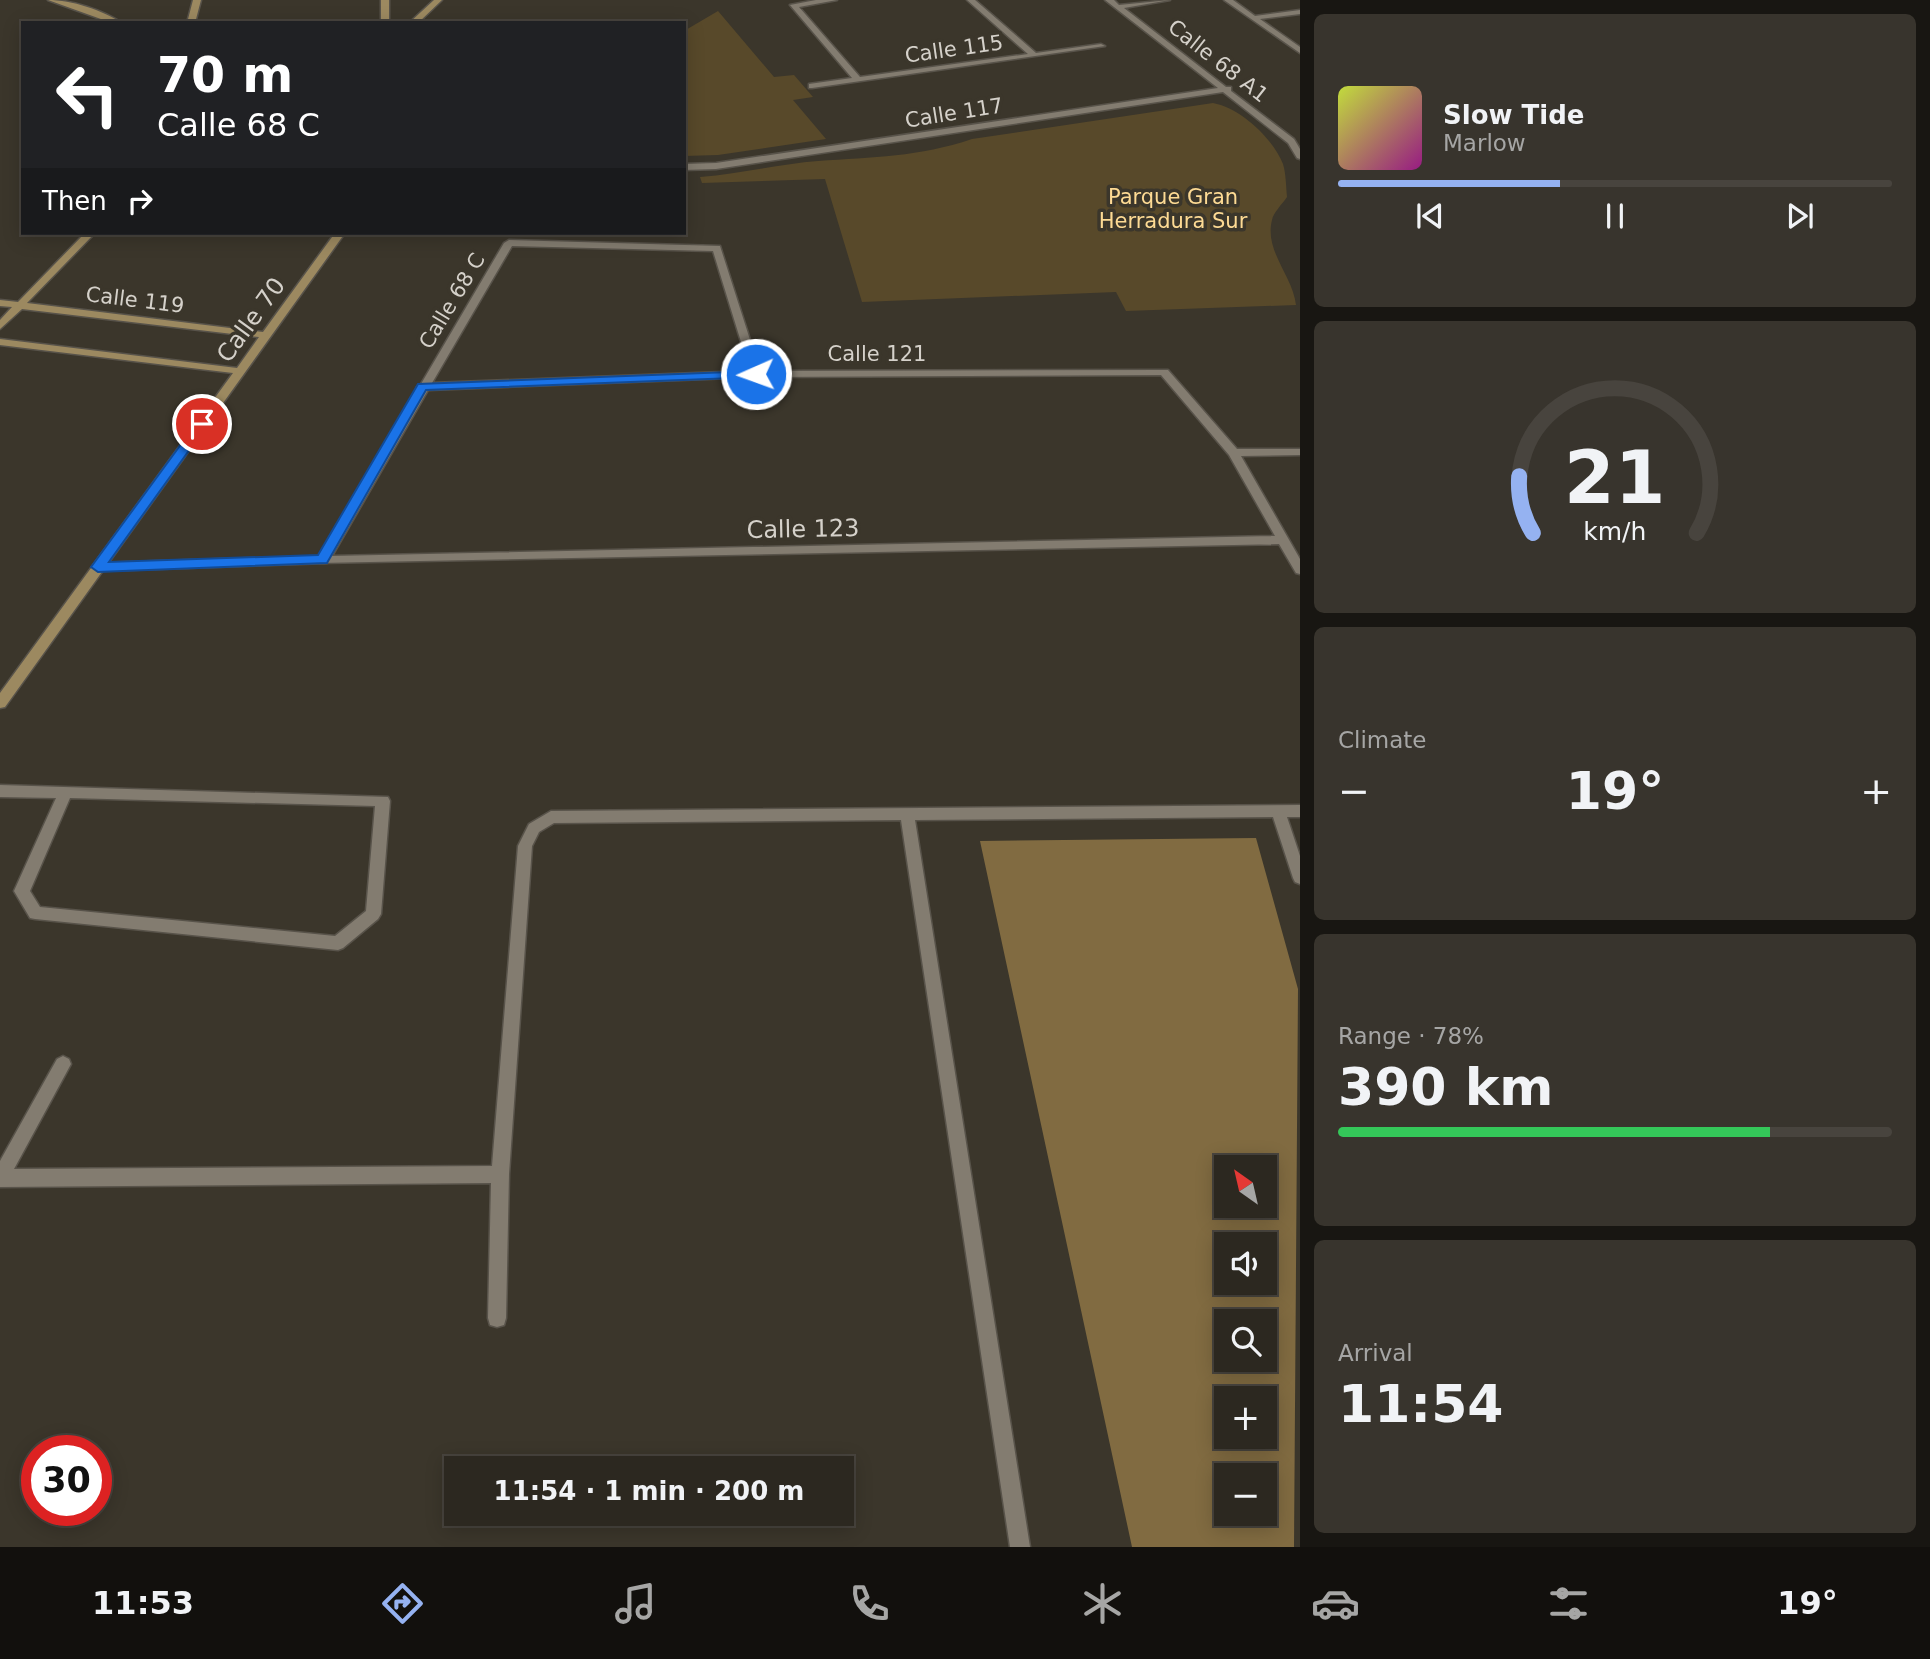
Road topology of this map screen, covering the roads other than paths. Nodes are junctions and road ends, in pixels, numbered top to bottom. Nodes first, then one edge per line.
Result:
1 (52, 0) edge
2 (197, 0) edge
3 (385, 0) edge
4 (438, 0) edge
5 (833, 0) edge
6 (971, 0) edge
7 (1110, 0) edge
8 (1166, 0) edge
9 (1228, 0) edge
10 (1117, 3) edge
11 (1300, 12) edge
12 (1254, 18) junction
13 (114, 21) edge
14 (192, 21) edge
15 (385, 21) edge
16 (415, 21) edge
17 (1101, 46) dead end
18 (1300, 51) edge
19 (1034, 55) junction
20 (858, 80) junction
21 (812, 86) dead end
22 (1228, 89) junction
23 (1300, 156) edge
24 (686, 167) edge
25 (88, 235) edge
26 (339, 235) edge
27 (0, 303) edge
28 (20, 306) junction
29 (0, 326) edge
30 (266, 335) junction
31 (0, 342) edge
32 (240, 371) junction
33 (756, 374) junction
34 (422, 387) junction
35 (1300, 452) edge
36 (1234, 453) junction
37 (1283, 540) junction
38 (323, 560) junction
39 (98, 567) junction
40 (1300, 570) edge
41 (0, 703) edge
42 (0, 791) edge
43 (65, 794) junction
44 (1278, 811) junction
45 (1300, 811) edge
46 (907, 813) junction
47 (1300, 878) edge
48 (64, 1064) dead end
49 (500, 1174) junction
50 (497, 1318) dead end
51 (1020, 1547) edge

1 - 13 street
2 - 14 street
3 - 15 street
4 - 16 street
5 - 20 street
6 - 19 street
7 - 10 street, Calle 68 A1
8 - 10 street
9 - 12 street
10 - 22 street, Calle 68 A1
11 - 12 street
12 - 18 street
17 - 19 street, Calle 115
19 - 20 street, Calle 115
20 - 21 street, Calle 115
22 - 23 street, Calle 68 A1
22 - 24 street, Calle 117
25 - 28 street
26 - 30 street, Calle 70
27 - 28 street, Calle 119
28 - 29 street
28 - 30 street, Calle 119
30 - 32 street, Calle 70
31 - 32 street
32 - 39 street, Calle 70
33 - 34 street, Calle 121
33 - 34 street, Calle 68 C
33 - 36 street, Calle 121
34 - 38 street, Calle 68 C
35 - 36 street
36 - 37 street
37 - 38 street, Calle 123
37 - 40 street
38 - 39 street, Calle 123
39 - 41 street, Calle 70
42 - 43 street
43 - 43 street
44 - 45 street
44 - 46 street
44 - 47 street
46 - 49 street
46 - 51 street
48 - 49 street
49 - 50 street

